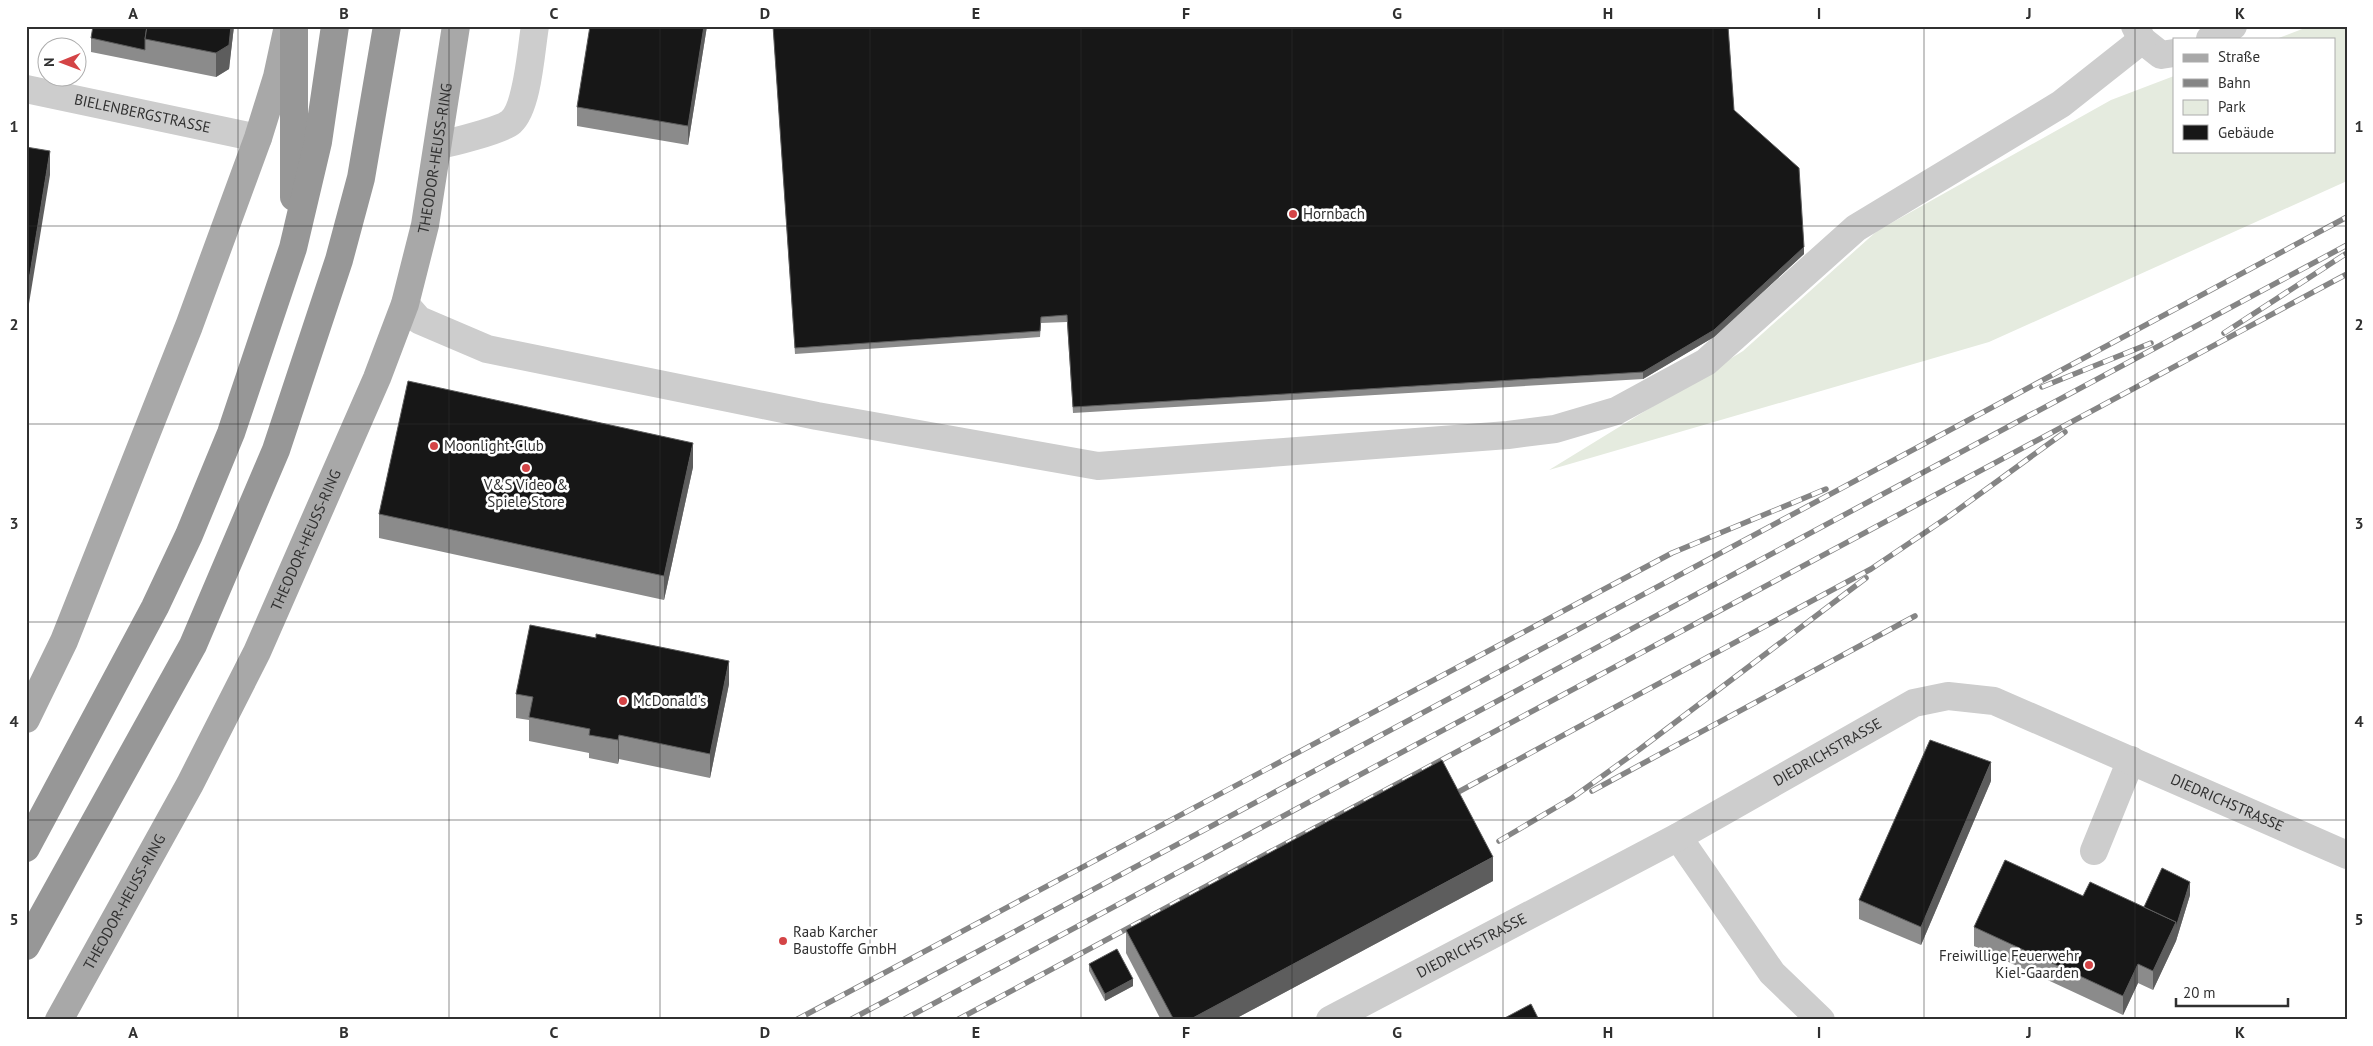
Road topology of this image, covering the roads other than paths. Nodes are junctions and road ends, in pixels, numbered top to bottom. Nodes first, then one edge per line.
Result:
1 (288, 26) edge
2 (294, 26) edge
3 (335, 26) edge
4 (387, 26) edge
5 (456, 26) edge
6 (535, 26) edge
7 (2233, 26) edge
8 (2139, 33) edge
9 (2212, 38) edge
10 (2173, 53) edge
11 (26, 89) edge
12 (258, 138) junction
13 (438, 145) junction
14 (293, 248) junction
15 (405, 304) junction
16 (26, 719) edge
17 (2131, 760) junction
18 (1678, 837) junction
19 (26, 848) edge
20 (2094, 851) dead end
21 (2347, 855) edge
22 (26, 946) edge
23 (59, 1020) edge
24 (1330, 1020) edge
25 (1821, 1020) edge

1 - 12 main road
2 - 14 highway
3 - 14 highway
4 - 22 highway
5 - 13 main road, THEODOR-HEUSS-RING
6 - 13 street
7 - 9 street
8 - 10 street
8 - 15 street
11 - 12 street, BIELENBERGSTRASSE
12 - 16 main road
13 - 15 main road, THEODOR-HEUSS-RING
14 - 19 highway
15 - 23 main road, THEODOR-HEUSS-RING
17 - 18 street, DIEDRICHSTRASSE
17 - 20 street
17 - 21 street, DIEDRICHSTRASSE
18 - 24 street, DIEDRICHSTRASSE
18 - 25 street

